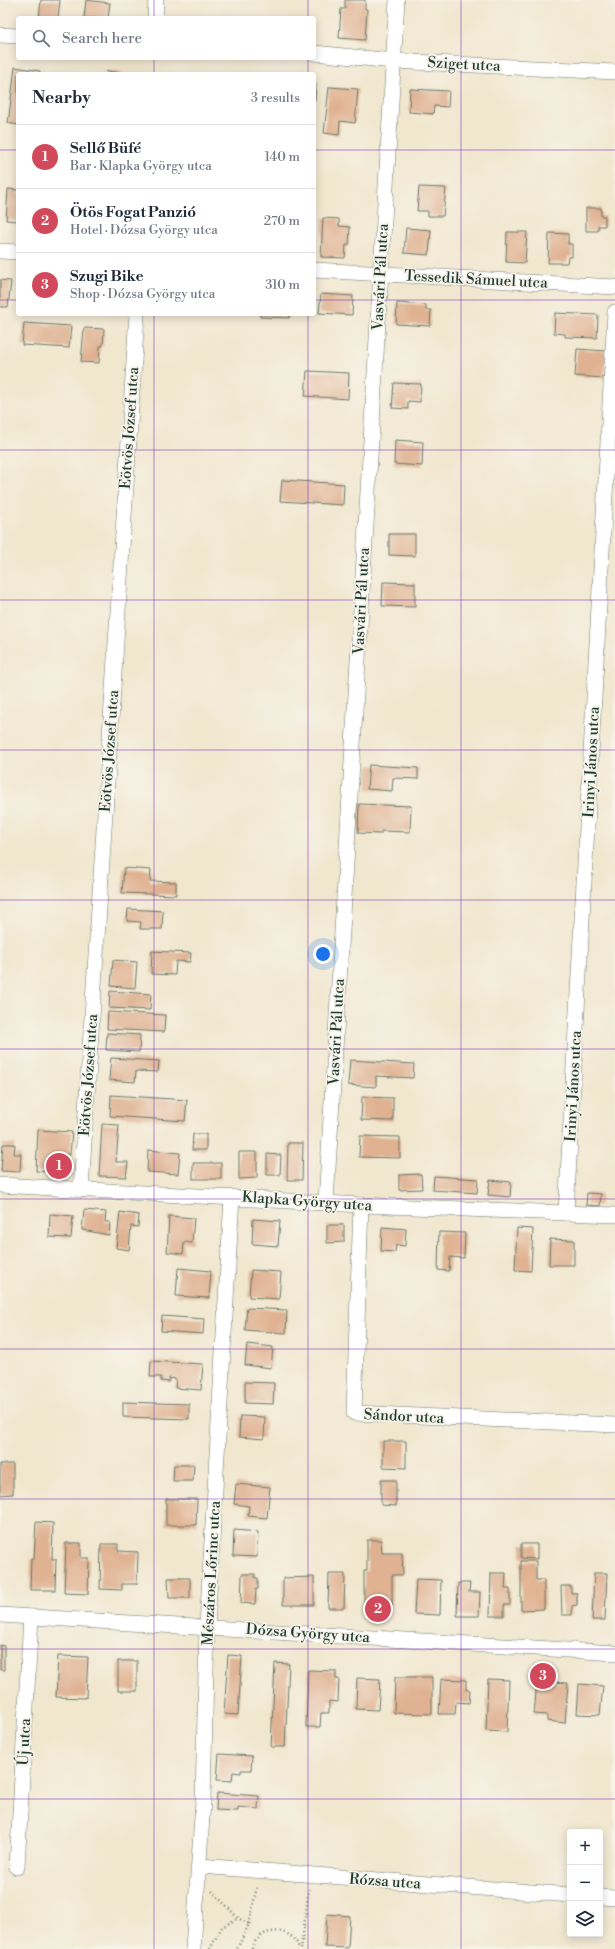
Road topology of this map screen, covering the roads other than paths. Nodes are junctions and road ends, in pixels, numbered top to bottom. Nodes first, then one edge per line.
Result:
1 (156, 0) edge
2 (397, 0) edge
3 (155, 16) edge
4 (0, 35) edge
5 (16, 36) edge
6 (316, 53) edge
7 (393, 61) junction
8 (615, 72) edge
9 (0, 251) edge
10 (16, 252) edge
11 (316, 270) edge
12 (380, 274) junction
13 (615, 287) edge
14 (615, 312) edge
15 (137, 316) edge
16 (611, 483) edge
17 (0, 1185) edge
18 (81, 1188) junction
19 (232, 1197) junction
20 (326, 1202) junction
21 (361, 1205) junction
22 (566, 1213) junction
23 (615, 1215) edge
24 (615, 1425) edge
25 (0, 1615) edge
26 (31, 1617) junction
27 (207, 1627) junction
28 (615, 1653) edge
29 (17, 1867) dead end
30 (200, 1872) junction
31 (567, 1895) edge
32 (603, 1897) edge
33 (615, 1898) edge
34 (193, 1949) edge

1 - 3 street
2 - 7 street, Vasvári Pál utca
4 - 5 street
6 - 7 street, Sziget utca
7 - 8 street, Sziget utca
7 - 12 street, Vasvári Pál utca
9 - 10 street
11 - 12 street, Tessedik Sámuel utca
12 - 13 street, Tessedik Sámuel utca
12 - 20 street, Vasvári Pál utca
14 - 16 street, Irinyi János utca
15 - 18 street, Eötvös József utca
16 - 22 street, Irinyi János utca
17 - 18 street, Klapka György utca
18 - 19 street, Klapka György utca
19 - 20 street, Klapka György utca
19 - 27 street, Mészáros Lőrinc utca
20 - 21 street, Klapka György utca
21 - 22 street, Klapka György utca
21 - 24 street, Sándor utca
22 - 23 street, Klapka György utca
25 - 26 street, Dózsa György utca
26 - 27 street, Dózsa György utca
26 - 29 street, Új utca
27 - 28 street, Dózsa György utca
27 - 30 street, Mészáros Lőrinc utca
30 - 31 street, Rózsa utca
30 - 34 street, Mészáros Lőrinc utca
32 - 33 street

